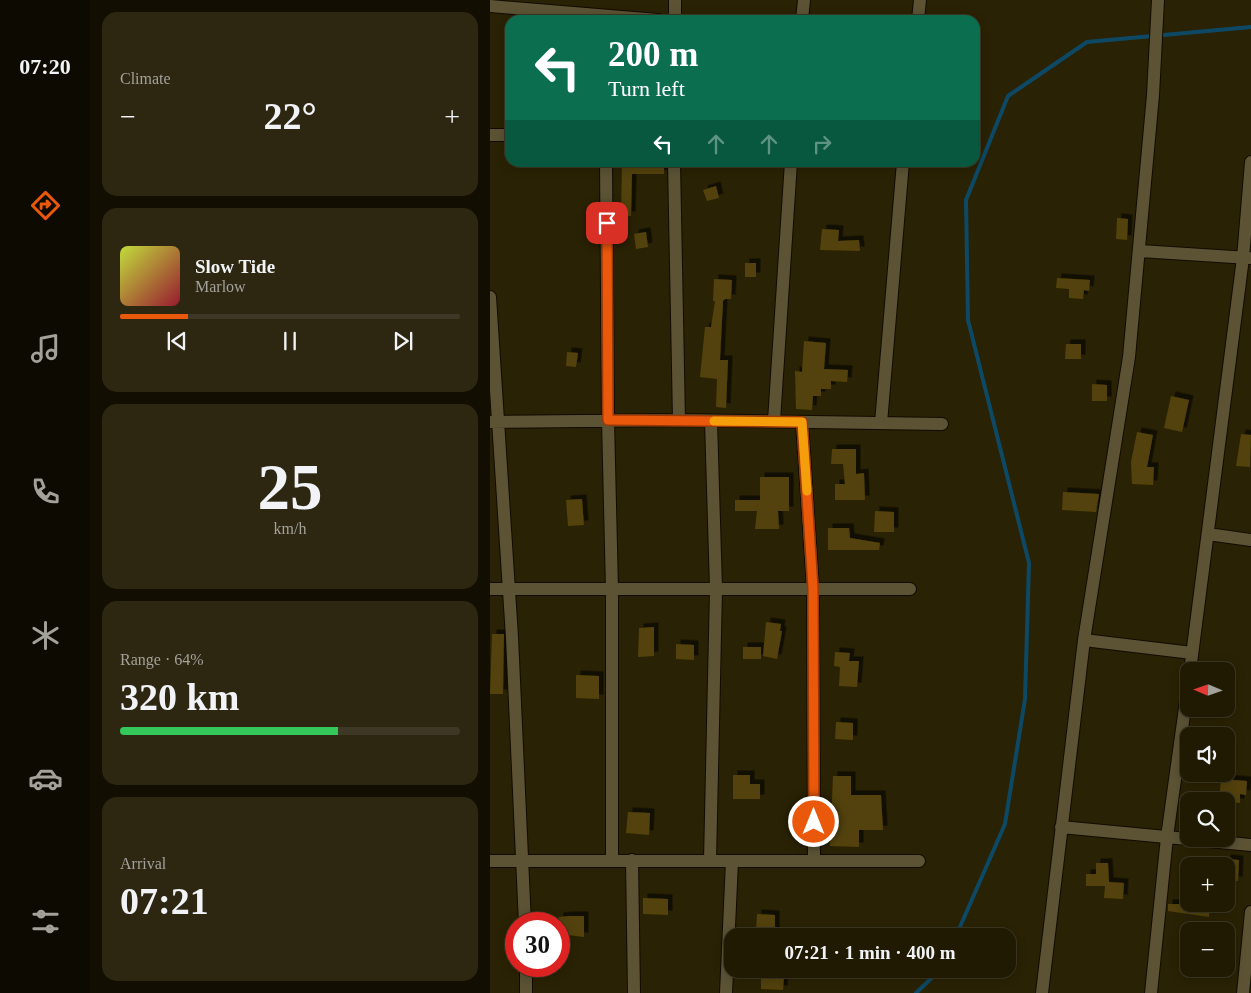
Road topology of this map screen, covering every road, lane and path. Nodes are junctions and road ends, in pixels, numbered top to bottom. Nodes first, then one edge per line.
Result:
1 (675, 0) edge
2 (804, 0) edge
3 (920, 0) edge
4 (1158, 0) edge
5 (490, 6) edge
6 (560, 15) edge
7 (674, 15) edge
8 (802, 15) edge
9 (918, 15) edge
10 (490, 135) edge
11 (505, 135) edge
12 (1251, 162) edge
13 (606, 167) edge
14 (674, 167) edge
15 (791, 167) edge
16 (903, 167) edge
17 (1140, 251) junction
18 (1247, 258) edge
19 (491, 305) edge
20 (608, 420) junction
21 (679, 420) junction
22 (711, 421) junction
23 (774, 421) junction
24 (494, 422) edge
25 (802, 422) junction
26 (880, 423) junction
27 (942, 424) dead end
28 (1208, 534) junction
29 (1251, 540) edge
30 (813, 588) junction
31 (490, 589) edge
32 (508, 589) junction
33 (716, 589) junction
34 (910, 589) dead end
35 (612, 590) junction
36 (1084, 640) junction
37 (1192, 653) junction
38 (1191, 662) edge
39 (1184, 718) edge
40 (1061, 827) junction
41 (1167, 837) junction
42 (1251, 845) edge
43 (612, 860) junction
44 (632, 860) junction
45 (490, 861) edge
46 (524, 861) junction
47 (710, 861) junction
48 (732, 861) junction
49 (814, 861) junction
50 (919, 861) dead end
51 (525, 912) edge
52 (1251, 912) edge
53 (526, 977) edge
54 (526, 993) edge
55 (634, 993) edge
56 (726, 993) edge
57 (1042, 993) edge
58 (1150, 993) edge
59 (1243, 993) edge

1 - 7 street
2 - 8 street
3 - 9 street
4 - 17 street
5 - 6 street
10 - 11 street
12 - 18 street
13 - 20 street
14 - 21 street
15 - 23 street
16 - 26 street
17 - 18 street
17 - 36 street
18 - 28 street
19 - 24 street
20 - 21 street
20 - 24 street
20 - 35 street
21 - 22 street
22 - 23 street
22 - 33 street
23 - 25 street
24 - 32 street
25 - 26 street
25 - 30 street
26 - 27 street
28 - 29 street
28 - 37 street
30 - 33 street
30 - 34 street
30 - 49 street
31 - 32 street
32 - 35 street
32 - 46 street
33 - 35 street
33 - 47 street
35 - 43 street
36 - 37 street
36 - 40 street
37 - 38 street
39 - 41 street
40 - 41 street
40 - 57 street
41 - 42 street
41 - 58 street
43 - 44 street
43 - 46 street
44 - 47 street
44 - 55 street
45 - 46 street
46 - 51 street
47 - 48 street
48 - 49 street
48 - 56 street
49 - 50 street
52 - 59 street
53 - 54 street

